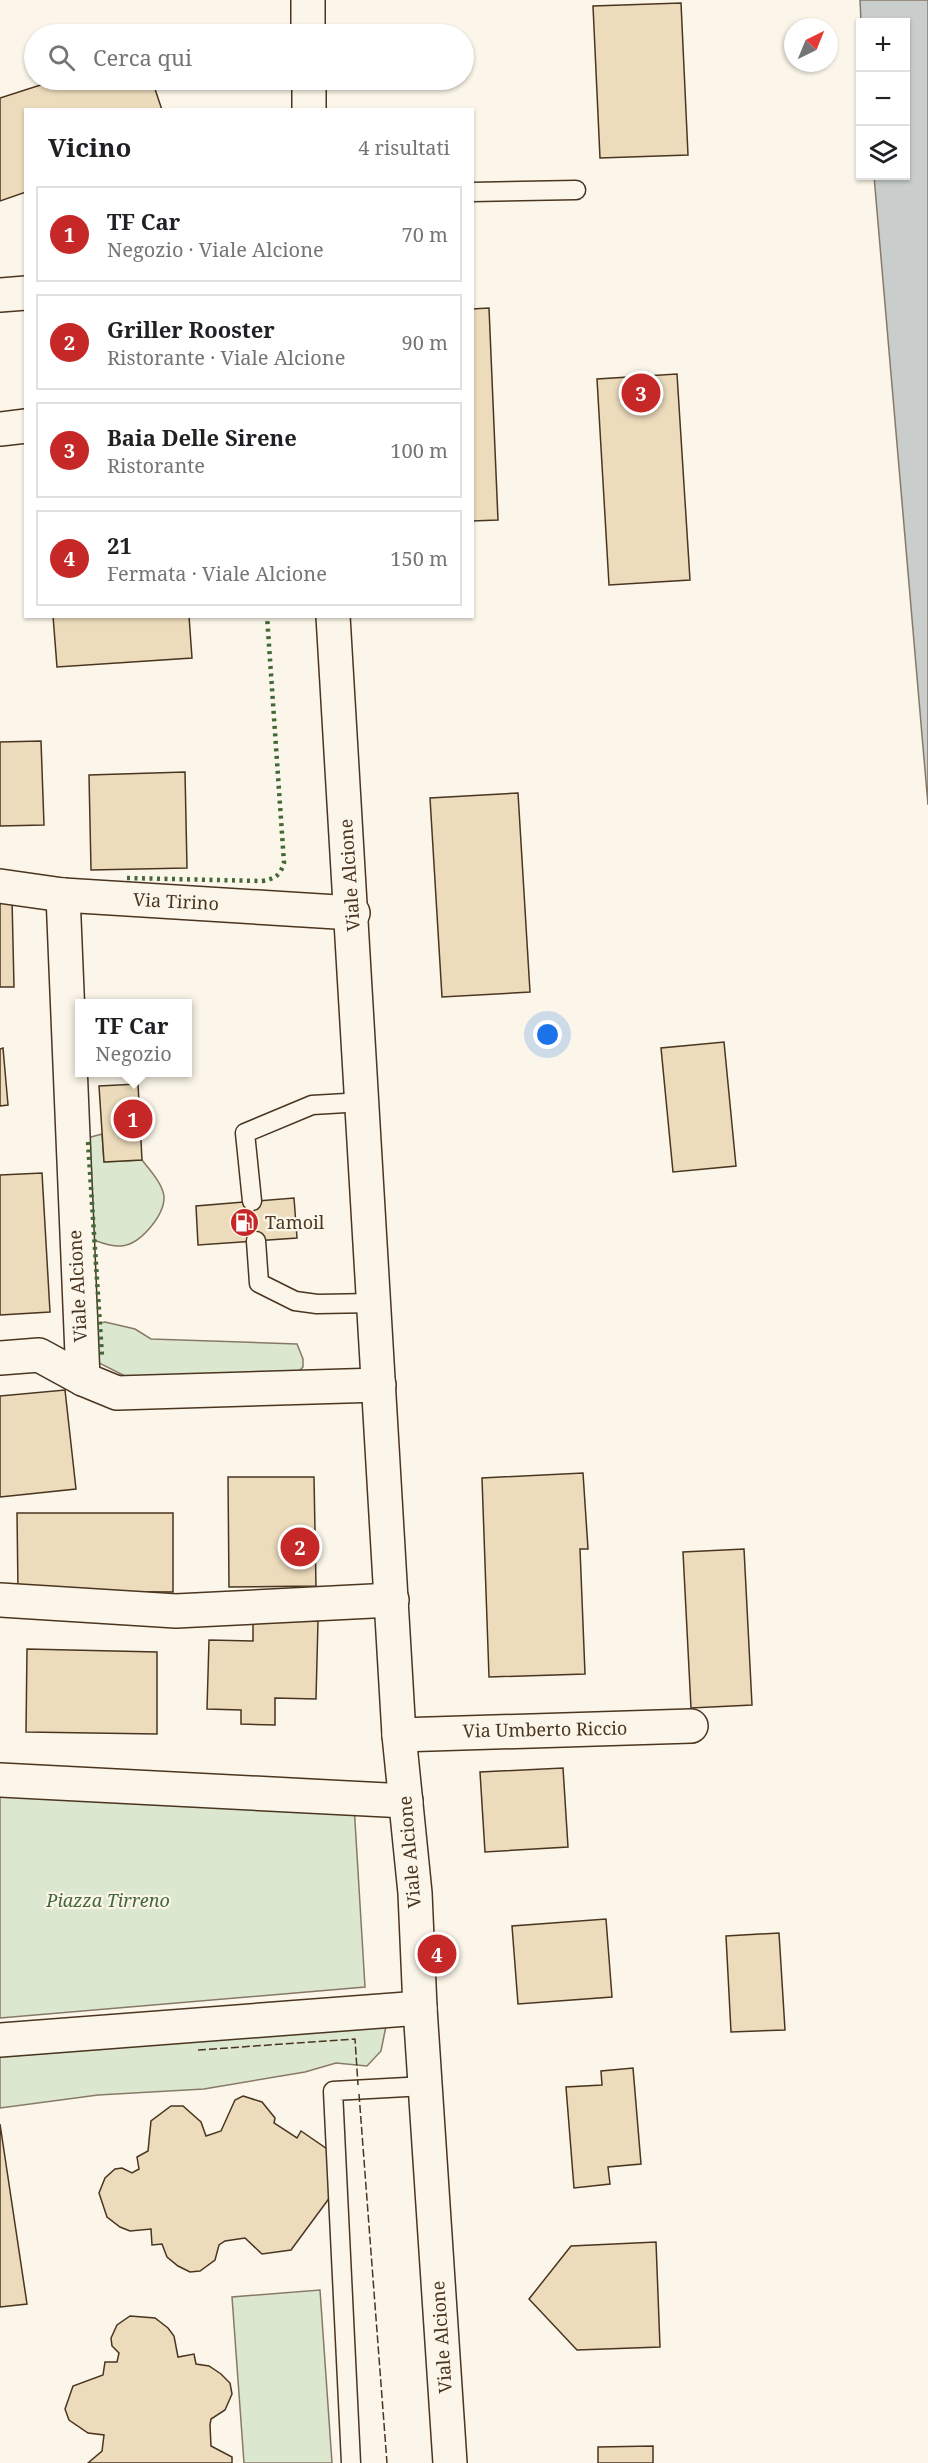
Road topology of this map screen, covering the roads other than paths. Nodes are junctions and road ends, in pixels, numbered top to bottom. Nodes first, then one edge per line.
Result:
1 (308, 0) edge
2 (308, 24) edge
3 (309, 90) edge
4 (309, 108) edge
5 (576, 190) dead end
6 (474, 192) edge
7 (24, 293) edge
8 (0, 295) edge
9 (24, 426) edge
10 (0, 429) edge
11 (333, 618) edge
12 (0, 886) edge
13 (63, 895) junction
14 (353, 912) junction
15 (363, 1102) junction
16 (252, 1202) dead end
17 (256, 1241) dead end
18 (375, 1303) junction
19 (0, 1358) edge
20 (83, 1379) junction
21 (379, 1385) junction
22 (0, 1600) edge
23 (392, 1600) junction
24 (691, 1726) dead end
25 (399, 1735) junction
26 (0, 1780) edge
27 (406, 1801) junction
28 (420, 2008) junction
29 (0, 2040) edge
30 (425, 2086) junction
31 (351, 2463) edge
32 (450, 2463) edge

1 - 2 street
3 - 4 street
5 - 6 lane
7 - 8 street
9 - 10 street
11 - 14 street, Viale Alcione
12 - 13 street, Via Tirino
13 - 14 street, Via Tirino
13 - 20 street, Viale Alcione
14 - 15 street, Viale Alcione
15 - 16 lane
15 - 18 street, Viale Alcione
17 - 18 lane
18 - 21 street, Viale Alcione
19 - 20 street
20 - 21 street
21 - 23 street, Viale Alcione
22 - 23 street
23 - 25 street, Viale Alcione
24 - 25 street, Via Umberto Riccio
25 - 27 street, Viale Alcione
26 - 27 street
27 - 28 street, Viale Alcione
28 - 29 street
28 - 30 street, Viale Alcione
30 - 31 lane
30 - 32 street, Viale Alcione

